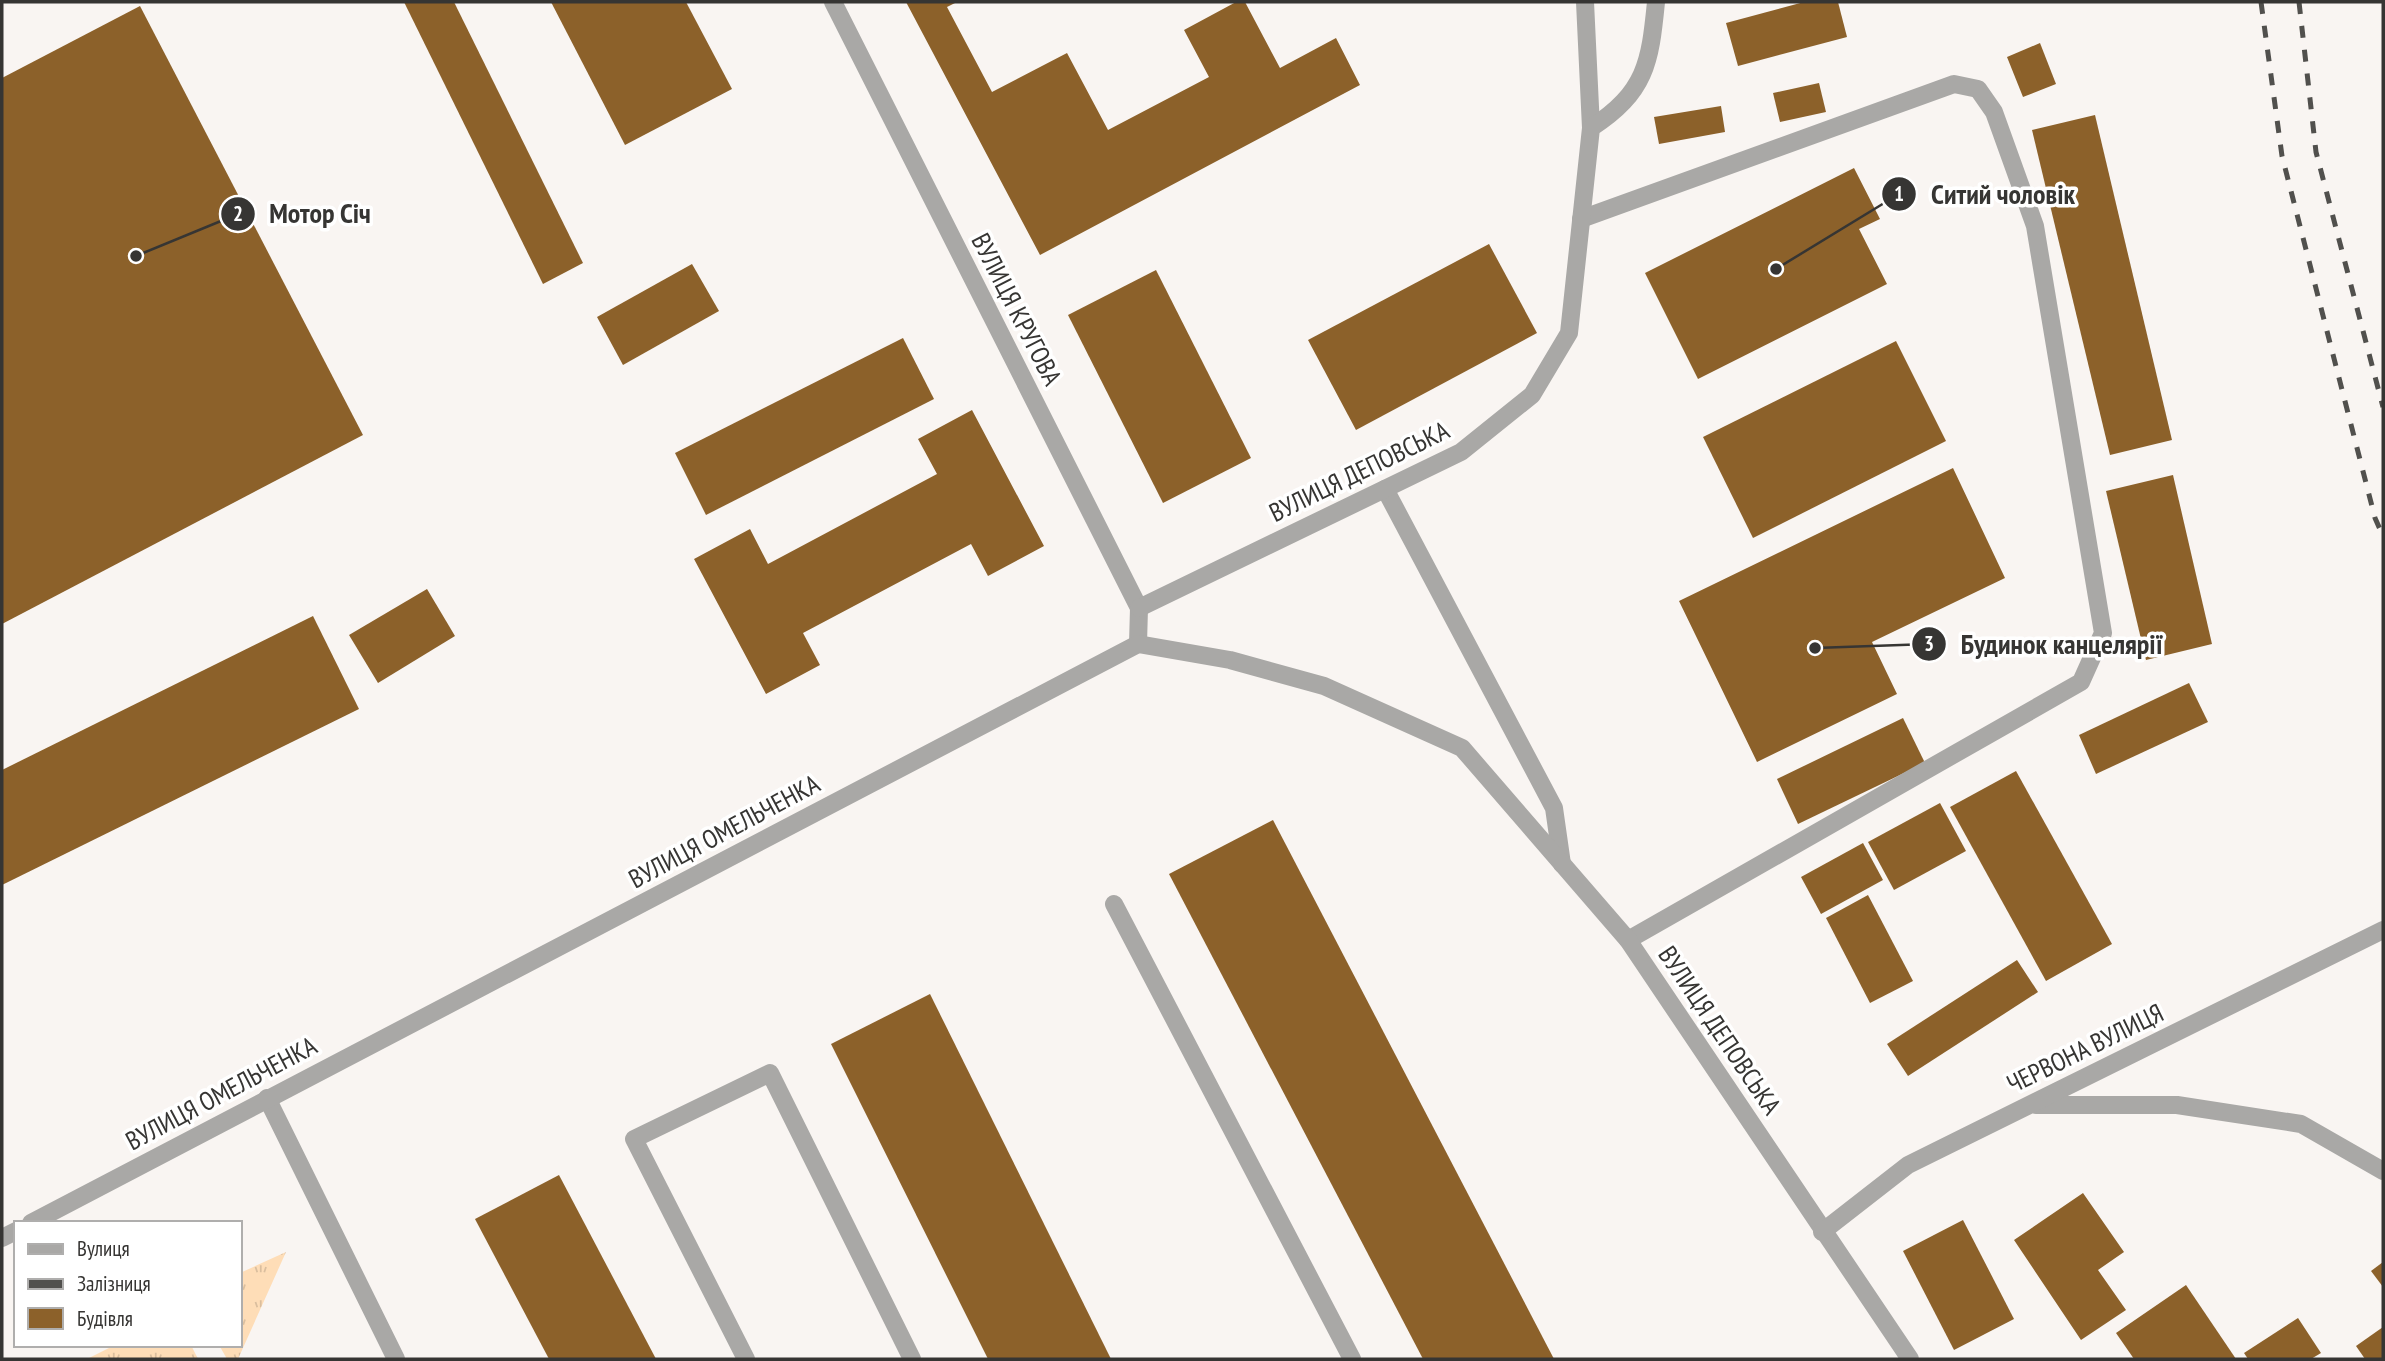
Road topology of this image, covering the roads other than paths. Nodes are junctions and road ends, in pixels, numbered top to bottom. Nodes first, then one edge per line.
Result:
1 (833, 2) edge
2 (1585, 2) edge
3 (1656, 2) edge
4 (1591, 128) junction
5 (1581, 219) junction
6 (1385, 489) junction
7 (1139, 608) junction
8 (1138, 644) junction
9 (1562, 864) junction
10 (1114, 904) dead end
11 (2383, 930) edge
12 (1628, 940) junction
13 (267, 1098) junction
14 (2030, 1105) junction
15 (2383, 1171) edge
16 (35, 1221) edge
17 (1822, 1232) junction
18 (396, 1359) edge
19 (746, 1359) edge
20 (912, 1359) edge
21 (1352, 1359) edge
22 (1910, 1359) edge

1 - 7 street, ВУЛИЦЯ КРУГОВА
2 - 4 street, ВУЛИЦЯ ДЕПОВСЬКА
3 - 4 street
4 - 5 street, ВУЛИЦЯ ДЕПОВСЬКА
5 - 6 street, ВУЛИЦЯ ДЕПОВСЬКА
5 - 12 street
6 - 7 street, ВУЛИЦЯ ДЕПОВСЬКА
6 - 9 street
7 - 8 street, ВУЛИЦЯ КРУГОВА
8 - 9 street, ВУЛИЦЯ ДЕПОВСЬКА
8 - 13 street, ВУЛИЦЯ ОМЕЛЬЧЕНКА
9 - 12 street, ВУЛИЦЯ ДЕПОВСЬКА
10 - 21 street
11 - 14 street, ЧЕРВОНА ВУЛИЦЯ
12 - 17 street, ВУЛИЦЯ ДЕПОВСЬКА
13 - 16 street, ВУЛИЦЯ ОМЕЛЬЧЕНКА
13 - 18 street
14 - 15 street
14 - 17 street, ЧЕРВОНА ВУЛИЦЯ
17 - 22 street, ВУЛИЦЯ ДЕПОВСЬКА
19 - 20 street

